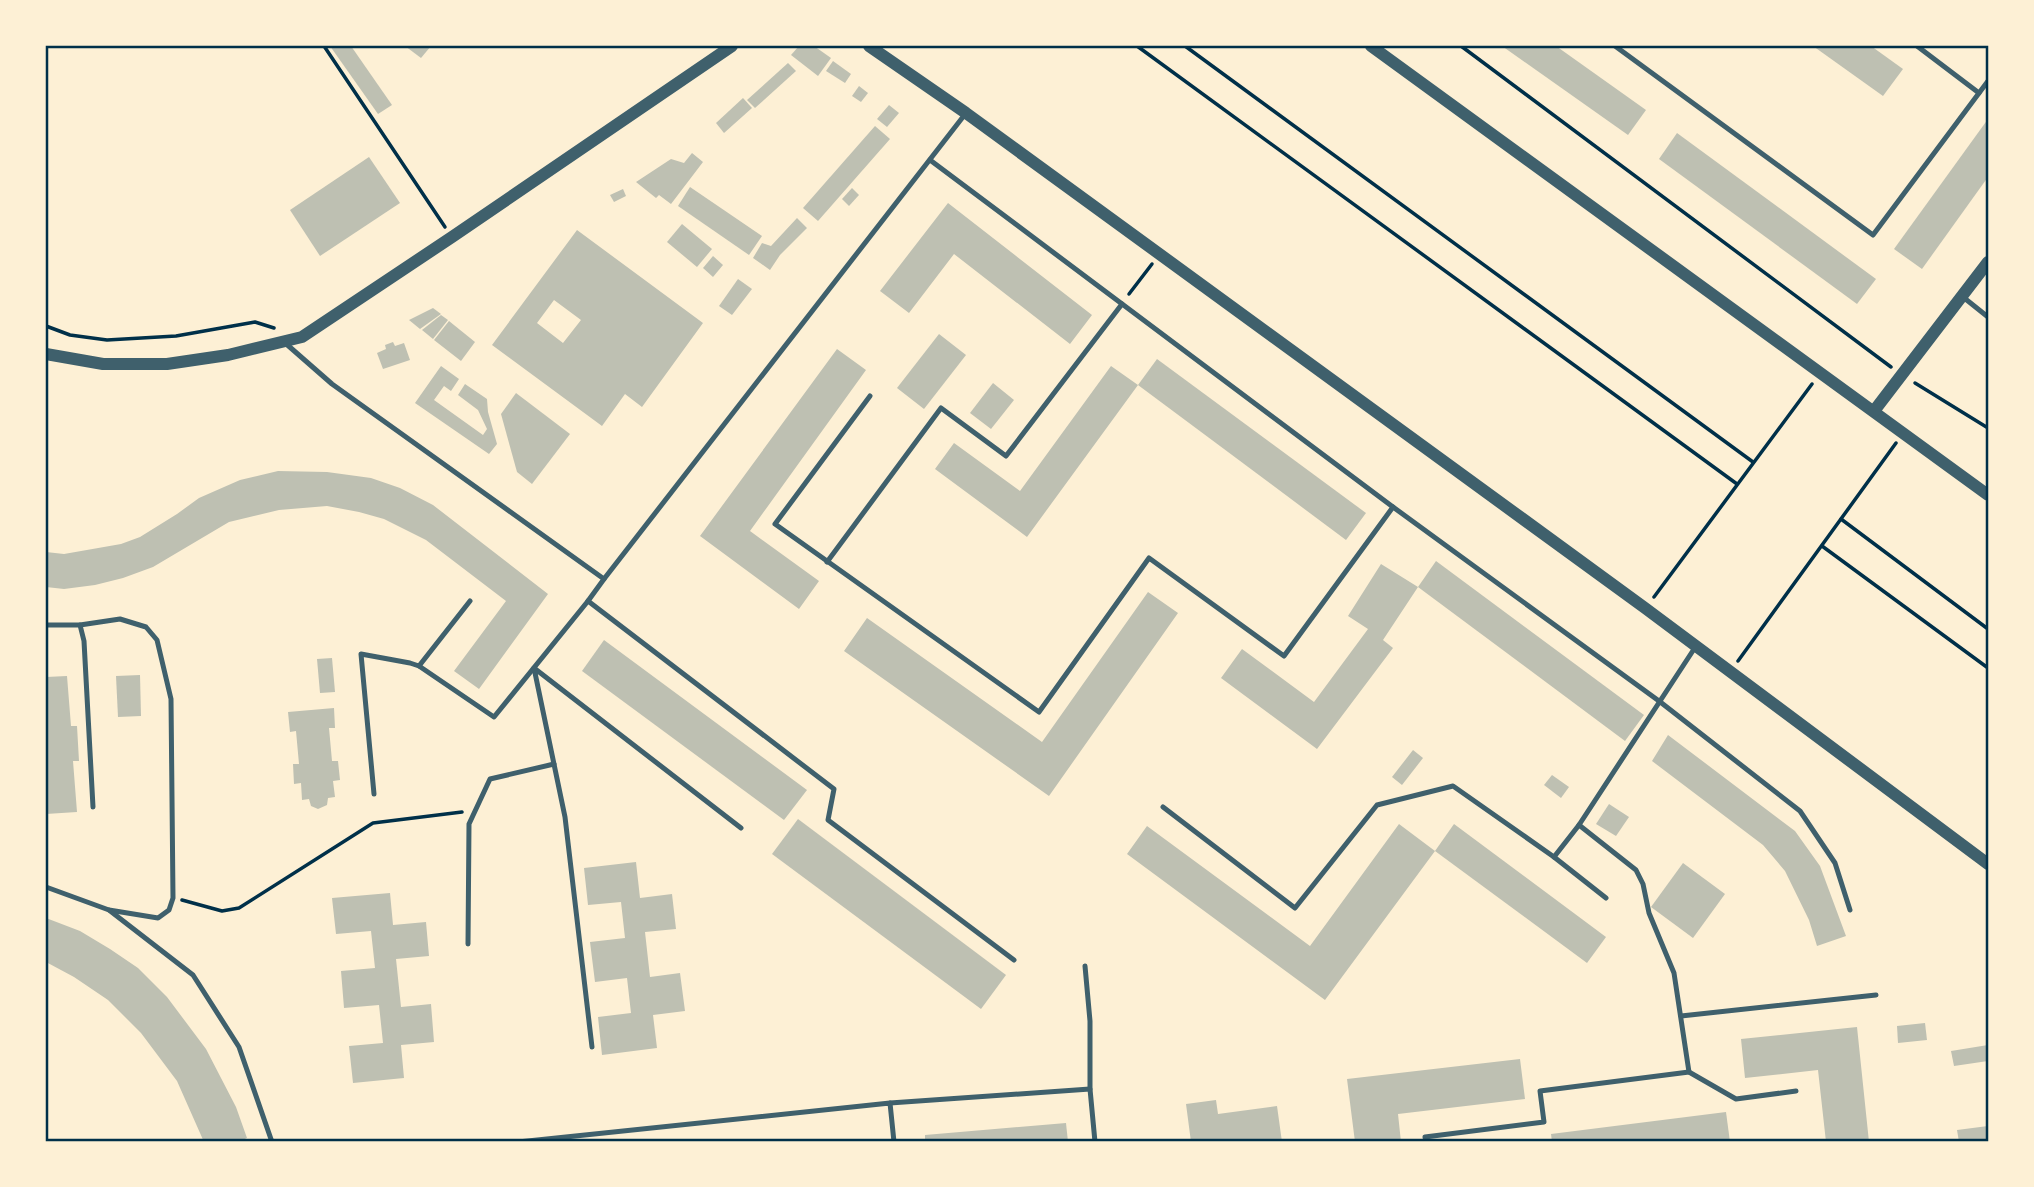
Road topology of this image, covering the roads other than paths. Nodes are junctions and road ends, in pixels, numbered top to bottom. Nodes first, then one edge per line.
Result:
1 (732, 46) edge
2 (869, 46) edge
3 (1371, 46) edge
4 (1615, 46) edge
5 (1917, 46) edge
6 (1989, 81) edge
7 (1979, 93) junction
8 (966, 113) junction
9 (930, 160) junction
10 (1989, 262) edge
11 (1963, 297) junction
12 (1122, 304) junction
13 (1989, 317) edge
14 (284, 342) junction
15 (46, 354) edge
16 (870, 397) dead end
17 (1874, 411) junction
18 (1989, 495) edge
19 (1393, 508) junction
20 (827, 562) junction
21 (604, 579) junction
22 (470, 601) dead end
23 (588, 601) junction
24 (46, 625) edge
25 (80, 625) junction
26 (1696, 646) junction
27 (419, 666) junction
28 (534, 668) junction
29 (1659, 701) junction
30 (554, 764) junction
31 (374, 794) dead end
32 (93, 807) dead end
33 (1163, 807) dead end
34 (1579, 825) junction
35 (741, 828) dead end
36 (1554, 857) junction
37 (1989, 864) edge
38 (46, 887) edge
39 (1606, 898) dead end
40 (109, 910) junction
41 (1850, 910) dead end
42 (468, 943) dead end
43 (1014, 960) dead end
44 (1085, 966) dead end
45 (1877, 995) dead end
46 (1681, 1016) junction
47 (592, 1047) dead end
48 (1689, 1072) junction
49 (1090, 1089) junction
50 (1796, 1091) dead end
51 (890, 1104) junction
52 (272, 1142) edge
53 (518, 1142) edge
54 (894, 1142) edge
55 (1095, 1142) edge
56 (1426, 1142) edge

1 - 14 street
2 - 8 street
3 - 17 street
4 - 7 lane
5 - 7 lane
6 - 7 lane
8 - 9 lane
8 - 26 street
9 - 12 lane
9 - 21 lane
10 - 11 street
11 - 13 lane
11 - 17 street
12 - 19 lane
12 - 20 lane
14 - 15 street
14 - 21 lane
16 - 20 lane
17 - 18 street
19 - 20 lane
19 - 29 lane
21 - 23 lane
22 - 27 lane
23 - 28 lane
23 - 43 lane
24 - 25 lane
25 - 32 lane
25 - 40 lane
26 - 29 lane
26 - 37 street
27 - 28 lane
27 - 31 lane
28 - 30 lane
28 - 35 lane
29 - 34 lane
29 - 41 lane
30 - 42 lane
30 - 47 lane
33 - 36 lane
34 - 36 lane
34 - 46 lane
36 - 39 lane
38 - 40 lane
40 - 52 lane
44 - 49 lane
45 - 46 lane
46 - 48 lane
48 - 50 lane
48 - 56 lane
49 - 51 lane
49 - 55 lane
51 - 53 lane
51 - 54 lane

